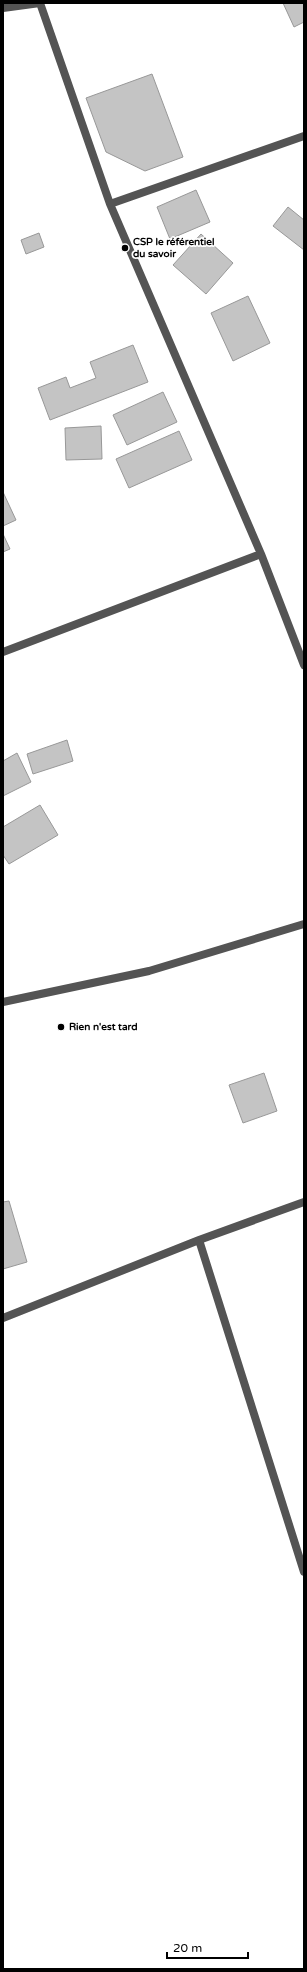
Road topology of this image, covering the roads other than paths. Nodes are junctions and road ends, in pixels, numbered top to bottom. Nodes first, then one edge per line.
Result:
1 (40, 3) edge
2 (3, 8) edge
3 (304, 136) edge
4 (110, 204) junction
5 (261, 554) junction
6 (3, 652) edge
7 (304, 665) edge
8 (304, 924) edge
9 (3, 1002) edge
10 (304, 1202) edge
11 (199, 1240) junction
12 (3, 1318) edge
13 (304, 1572) edge

1 - 2 street
1 - 4 street
3 - 4 street
4 - 5 street
5 - 6 street
5 - 7 street
8 - 9 street
10 - 11 street
11 - 12 street
11 - 13 street

